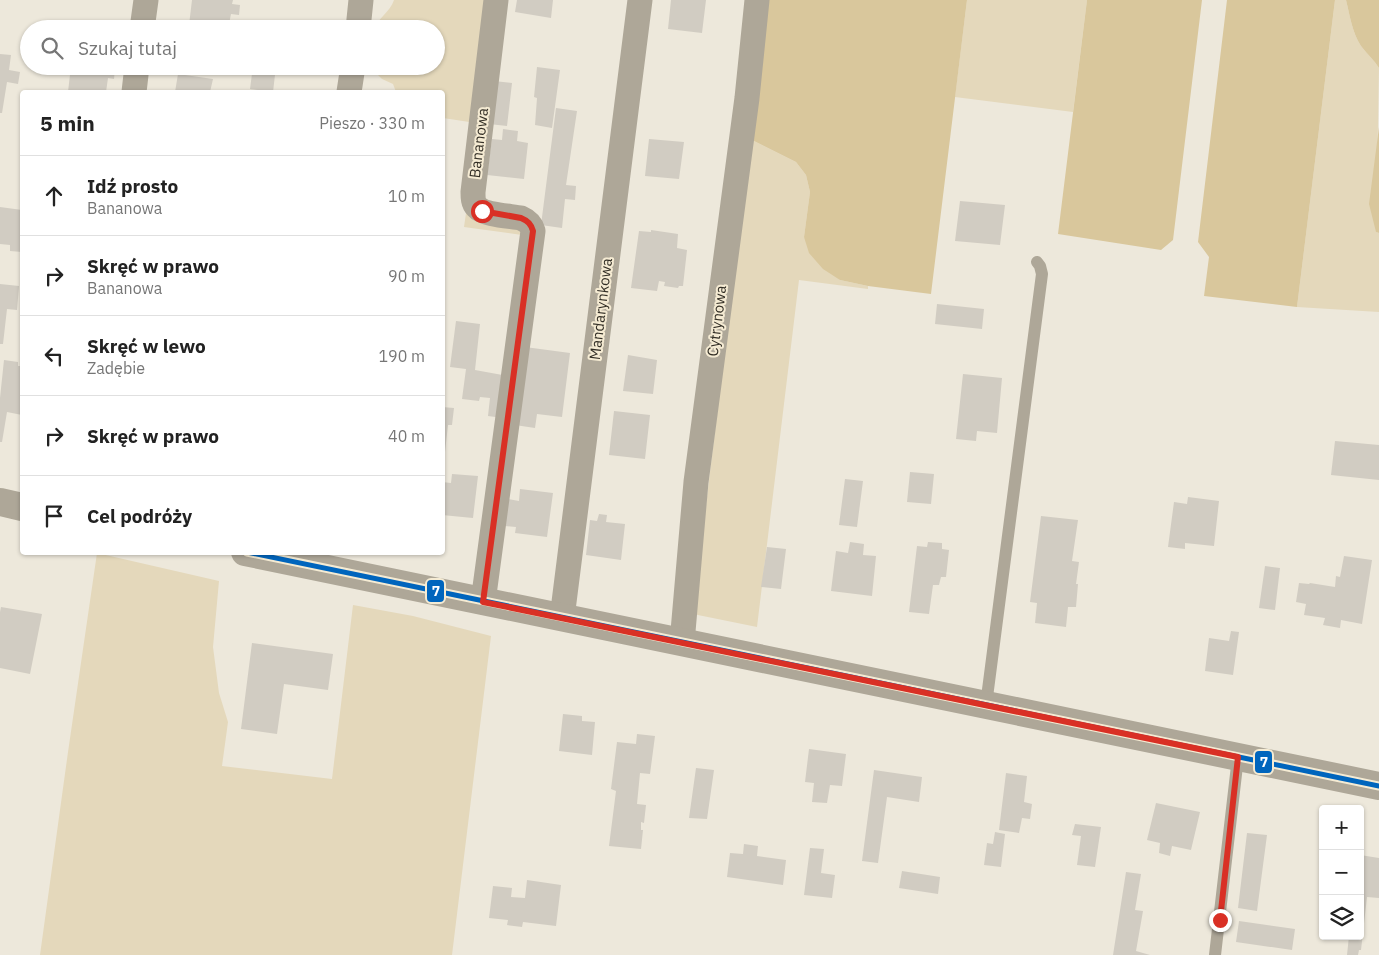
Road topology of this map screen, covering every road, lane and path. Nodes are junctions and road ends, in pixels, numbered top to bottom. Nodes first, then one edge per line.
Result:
1 (146, 0) edge
2 (362, 0) edge
3 (496, 0) edge
4 (640, 0) edge
5 (757, 0) edge
6 (143, 20) edge
7 (359, 20) edge
8 (136, 75) edge
9 (352, 75) edge
10 (134, 90) edge
11 (349, 90) edge
12 (1037, 262) dead end
13 (0, 502) edge
14 (20, 507) edge
15 (271, 555) edge
16 (288, 557) edge
17 (483, 602) junction
18 (562, 618) junction
19 (682, 643) junction
20 (986, 705) junction
21 (1238, 757) junction
22 (1379, 786) edge
23 (1215, 955) edge

1 - 6 street
2 - 7 street
3 - 17 street, Bananowa
4 - 18 street, Mandarynkowa
5 - 19 street, Cytrynowa
8 - 10 street
9 - 11 street
12 - 20 lane
13 - 14 street
15 - 16 street
16 - 17 street
17 - 18 street
18 - 19 street
19 - 20 street
20 - 21 street
21 - 22 street
21 - 23 lane

